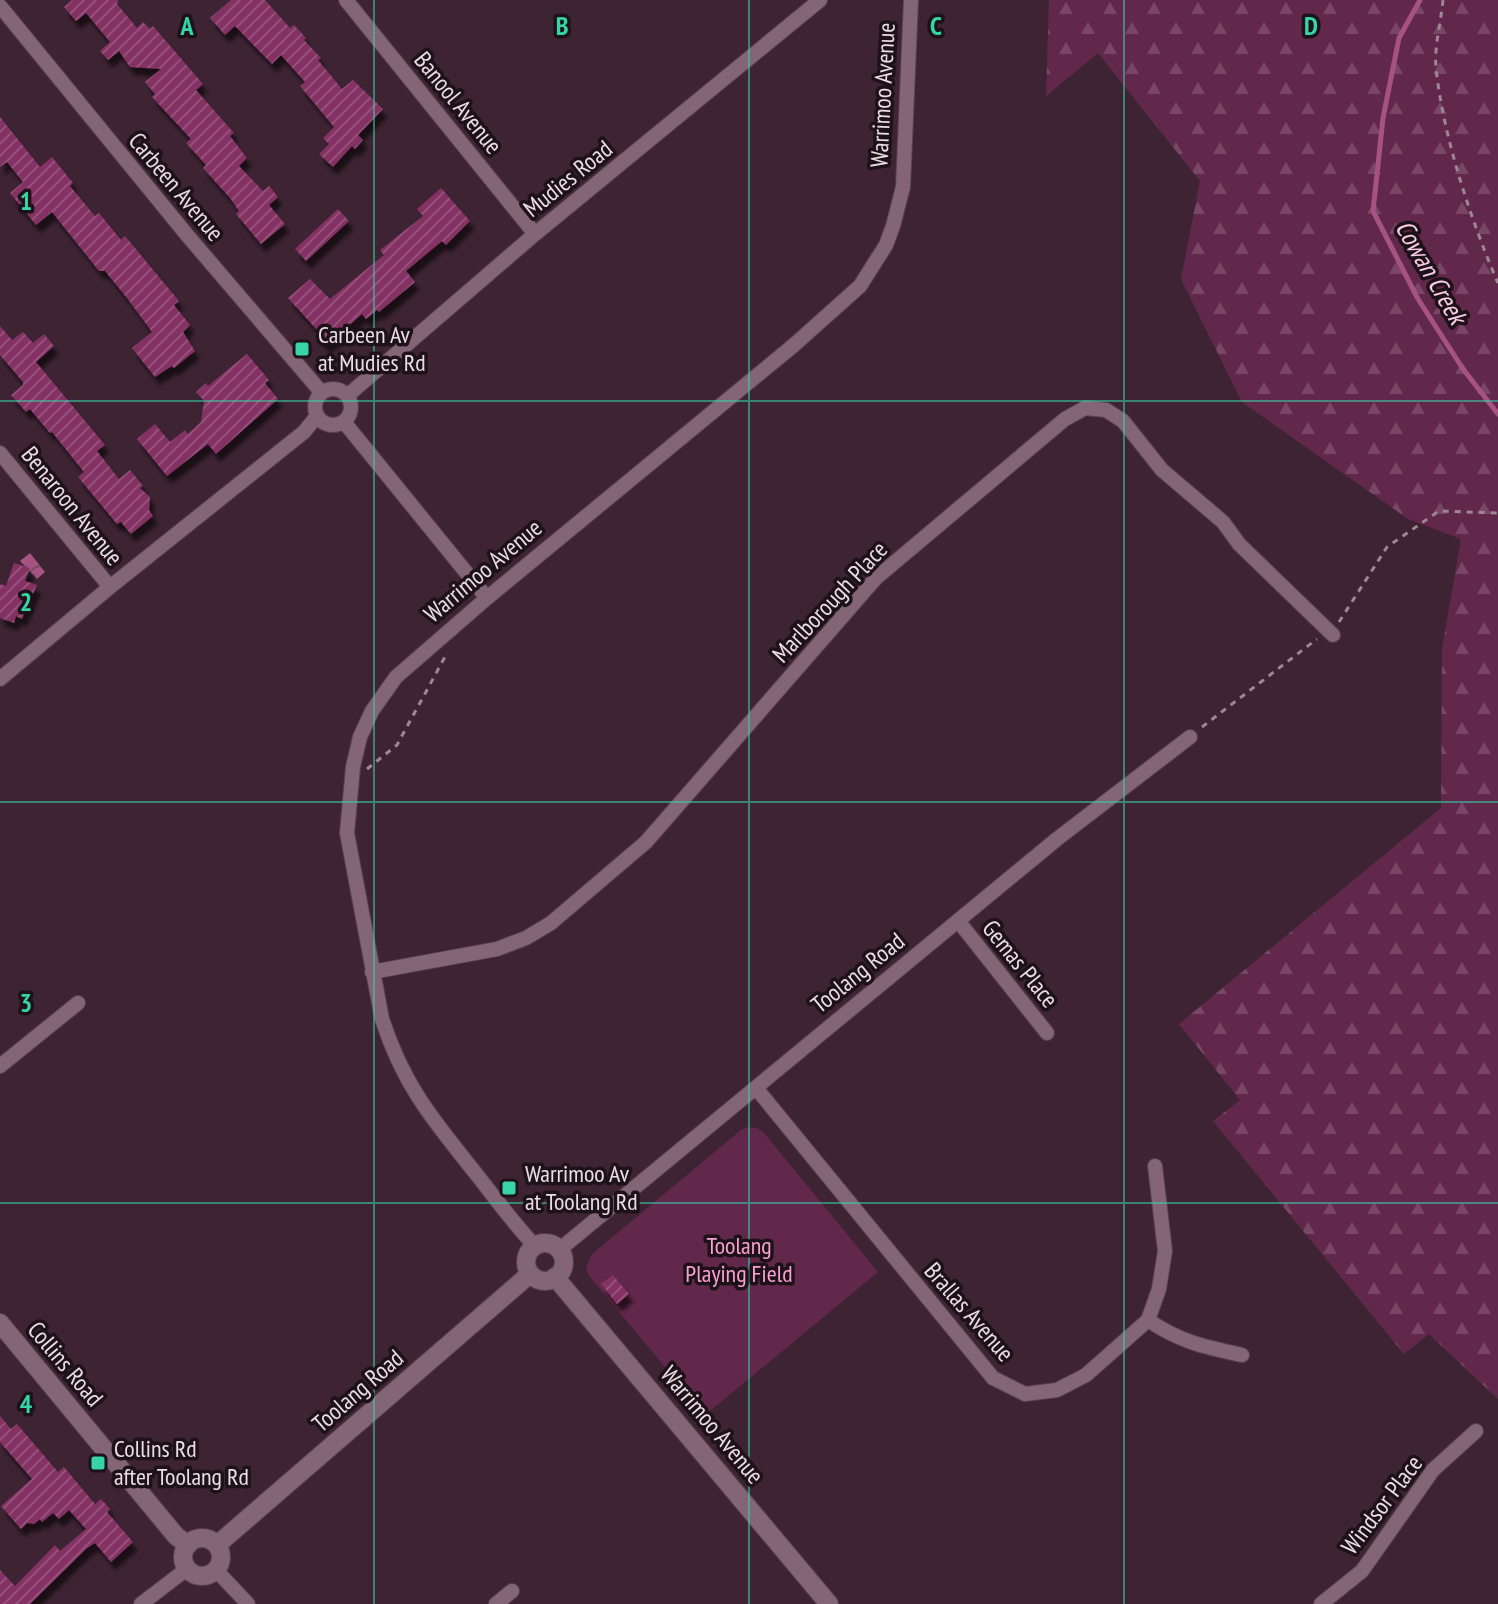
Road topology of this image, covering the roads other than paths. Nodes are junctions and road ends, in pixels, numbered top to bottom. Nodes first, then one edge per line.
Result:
1 (346, 0) edge
2 (820, 0) edge
3 (911, 0) edge
4 (0, 6) edge
5 (535, 234) junction
6 (322, 393) junction
7 (347, 396) junction
8 (317, 416) junction
9 (344, 422) junction
10 (0, 453) edge
11 (110, 587) junction
12 (487, 598) junction
13 (1333, 635) road end
14 (0, 679) edge
15 (1190, 737) road end
16 (959, 922) junction
17 (372, 972) junction
18 (78, 1003) dead end
19 (1047, 1033) dead end
20 (0, 1066) edge
21 (756, 1088) junction
22 (1155, 1166) dead end
23 (535, 1246) junction
24 (559, 1250) junction
25 (530, 1274) junction
26 (555, 1277) junction
27 (1148, 1320) junction
28 (0, 1323) edge
29 (1242, 1355) dead end
30 (1476, 1431) dead end
31 (188, 1545) junction
32 (217, 1545) junction
33 (188, 1568) junction
34 (216, 1570) junction
35 (512, 1591) dead end
36 (141, 1604) edge
37 (248, 1604) edge
38 (496, 1604) edge
39 (829, 1604) edge
40 (1321, 1604) edge

1 - 5 street, Banool Avenue
2 - 5 street, Mudies Road
3 - 12 street, Warrimoo Avenue
4 - 6 street, Carbeen Avenue
5 - 7 street, Mudies Road
6 - 7 street
6 - 8 street
7 - 9 street
8 - 9 street
8 - 11 street
9 - 12 street
10 - 11 street, Benaroon Avenue
11 - 14 street
12 - 17 street, Warrimoo Avenue
13 - 17 street, Marlborough Place
15 - 16 street, Toolang Road
16 - 19 street, Gemas Place
16 - 21 street, Toolang Road
17 - 23 street, Warrimoo Avenue
18 - 20 street
21 - 24 street, Toolang Road
21 - 27 street, Brallas Avenue
22 - 27 street
23 - 24 street
23 - 25 street
24 - 26 street
25 - 26 street
25 - 32 street, Toolang Road
26 - 39 street, Warrimoo Avenue
27 - 29 street
28 - 31 street, Collins Road
30 - 40 street, Windsor Place
31 - 32 street
31 - 33 street
32 - 34 street
33 - 34 street
33 - 36 street
34 - 37 street
35 - 38 street

